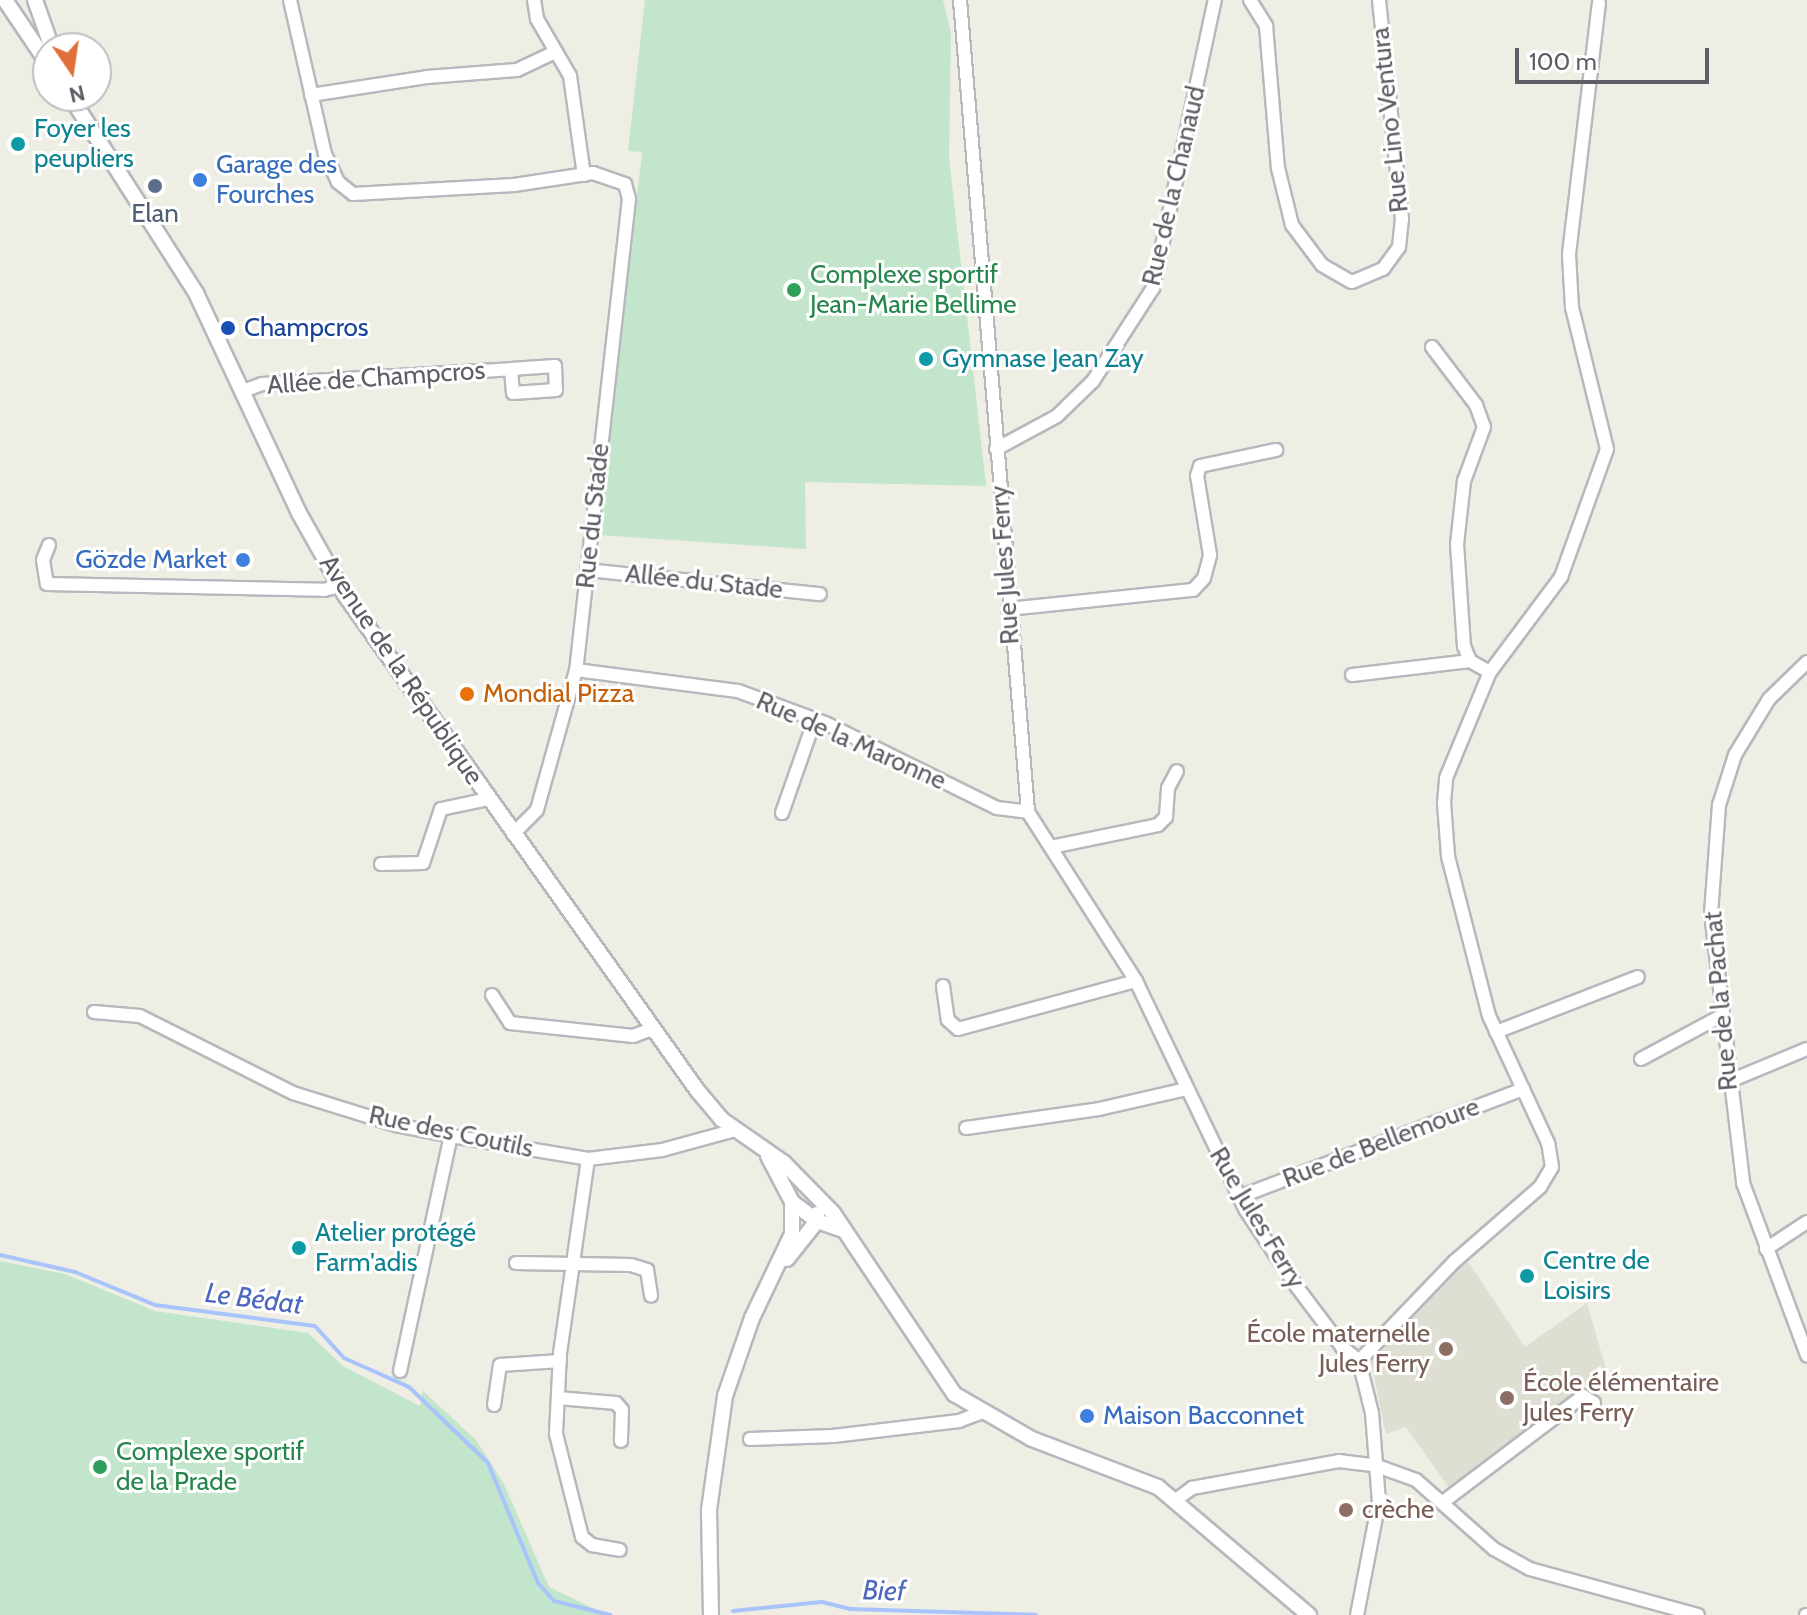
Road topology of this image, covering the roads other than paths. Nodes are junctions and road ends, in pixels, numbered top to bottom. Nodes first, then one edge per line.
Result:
1 (5, 0) edge
2 (18, 0) edge
3 (35, 0) edge
4 (290, 0) edge
5 (534, 0) edge
6 (960, 0) edge
7 (1215, 0) edge
8 (1250, 0) edge
9 (1379, 0) edge
10 (1599, 3) dead end
11 (46, 32) edge
12 (29, 36) junction
13 (32, 40) edge
14 (555, 52) junction
15 (311, 95) junction
16 (81, 112) edge
17 (85, 112) edge
18 (100, 140) junction
19 (584, 175) junction
20 (1432, 347) dead end
21 (511, 369) dead end
22 (243, 391) junction
23 (996, 449) junction
24 (1276, 450) dead end
25 (49, 545) dead end
26 (587, 570) junction
27 (340, 586) junction
28 (820, 594) dead end
29 (1008, 609) junction
30 (1470, 661) junction
31 (1807, 662) edge
32 (576, 670) junction
33 (1490, 672) junction
34 (1352, 675) dead end
35 (815, 719) junction
36 (1177, 771) dead end
37 (489, 799) junction
38 (1028, 812) junction
39 (782, 813) dead end
40 (513, 834) junction
41 (1051, 847) junction
42 (381, 864) dead end
43 (1638, 977) dead end
44 (1136, 981) junction
45 (943, 986) dead end
46 (492, 995) dead end
47 (94, 1012) dead end
48 (1723, 1015) junction
49 (652, 1029) junction
50 (1496, 1032) junction
51 (1807, 1049) edge
52 (1641, 1059) dead end
53 (1730, 1081) junction
54 (1186, 1089) junction
55 (1523, 1089) junction
56 (966, 1128) dead end
57 (735, 1130) junction
58 (451, 1136) junction
59 (768, 1156) junction
60 (588, 1159) junction
61 (815, 1196) junction
62 (1239, 1197) junction
63 (792, 1202) junction
64 (817, 1221) junction
65 (1807, 1222) edge
66 (849, 1233) junction
67 (1766, 1249) junction
68 (571, 1262) junction
69 (516, 1263) dead end
70 (779, 1268) junction
71 (651, 1296) dead end
72 (1807, 1355) edge
73 (560, 1361) junction
74 (1359, 1361) junction
75 (400, 1371) dead end
76 (558, 1398) junction
77 (1594, 1403) dead end
78 (494, 1405) dead end
79 (980, 1413) junction
80 (750, 1439) dead end
81 (621, 1441) dead end
82 (1377, 1466) junction
83 (1177, 1499) junction
84 (1443, 1502) junction
85 (620, 1550) dead end
86 (711, 1613) edge
87 (1309, 1615) edge
88 (1357, 1615) edge
89 (1698, 1615) edge

1 - 12 street
2 - 12 street
3 - 11 street
4 - 15 street
5 - 14 street
6 - 23 street, Rue Jules Ferry
7 - 23 street, Rue de la Chanaud
8 - 9 street, Rue Lino Ventura
10 - 33 street
12 - 13 street
14 - 15 street
14 - 19 street
15 - 19 street
16 - 18 street, Avenue de la République
17 - 18 street, Avenue de la République
18 - 22 street, Avenue de la République
19 - 26 street, Rue du Stade
20 - 30 street
21 - 22 street, Allée de Champcros
22 - 27 street, Avenue de la République
23 - 29 street, Rue Jules Ferry
24 - 29 street
25 - 27 street
26 - 28 street, Allée du Stade
26 - 32 street, Rue du Stade
27 - 37 street, Avenue de la République
29 - 38 street, Rue Jules Ferry
30 - 33 street
30 - 34 street
31 - 48 street, Rue de la Pachat
32 - 35 street, Rue de la Maronne
32 - 40 street, Rue du Stade
33 - 50 street
35 - 38 street, Rue de la Maronne
35 - 39 street
36 - 41 street
37 - 40 street, Avenue de la République
37 - 42 street
38 - 41 street, Rue Jules Ferry
40 - 49 street, Avenue de la République
41 - 44 street, Rue Jules Ferry
43 - 50 street
44 - 45 street
44 - 54 street, Rue Jules Ferry
46 - 49 street
47 - 58 street, Rue des Coutils
48 - 52 street
48 - 53 street, Rue de la Pachat
49 - 57 street, Avenue de la République
50 - 55 street
51 - 53 street
53 - 67 street, Rue de la Pachat
54 - 56 street
54 - 62 street, Rue Jules Ferry
55 - 62 street, Rue de Bellemoure
55 - 74 street
57 - 59 street, Avenue de la République
57 - 60 street, Rue des Coutils
58 - 60 street, Rue des Coutils
58 - 75 street
59 - 61 street, Avenue de la République
59 - 63 street, Avenue de la République
60 - 68 street
61 - 64 street
61 - 66 street, Avenue de la République
62 - 74 street, Rue Jules Ferry
63 - 64 street, Avenue de la République
63 - 70 street
64 - 66 street, Avenue de la République
64 - 70 street
65 - 67 street
66 - 79 street, Avenue de la République
67 - 72 street, Rue de la Pachat
68 - 69 street
68 - 71 street
68 - 73 street
70 - 86 street
73 - 76 street
73 - 78 street
74 - 82 street
76 - 81 street
76 - 85 street
77 - 84 street
79 - 80 street
79 - 83 street, Avenue de la République
82 - 83 street
82 - 84 street
82 - 88 street
83 - 87 street, Avenue de la République
84 - 89 street

